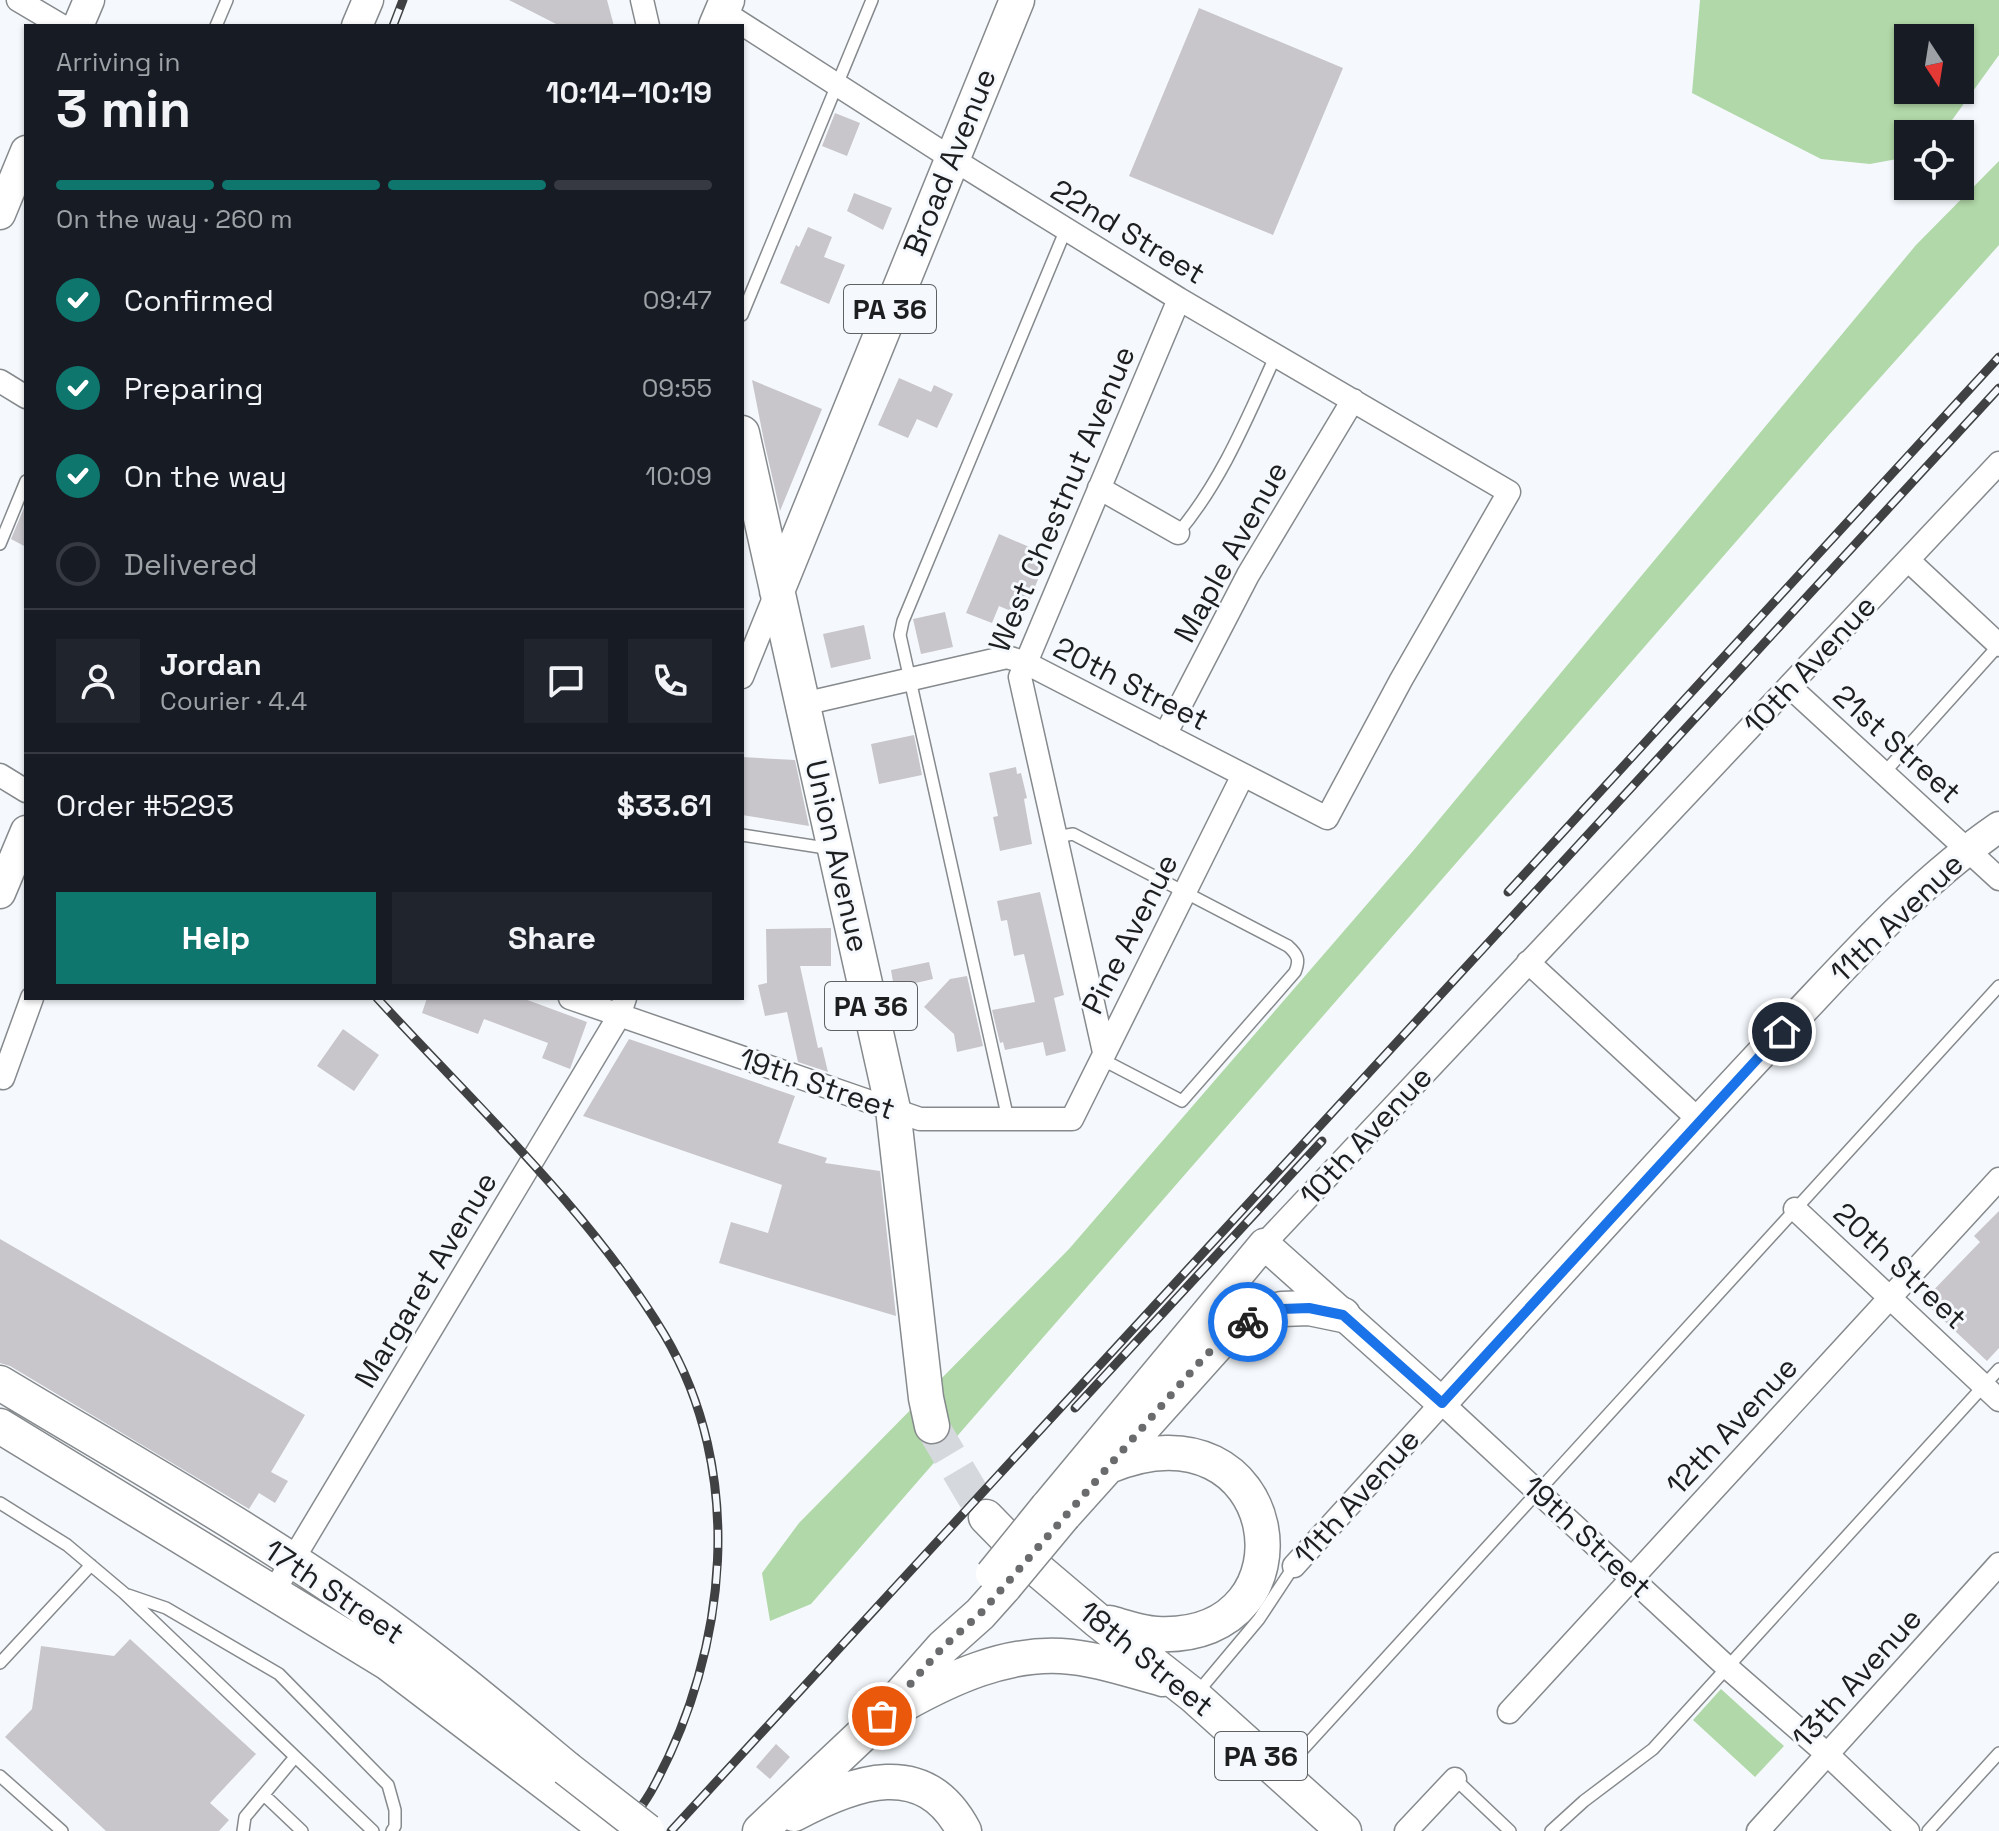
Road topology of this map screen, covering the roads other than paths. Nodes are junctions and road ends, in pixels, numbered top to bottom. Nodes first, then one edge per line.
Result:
1 (18, 0) edge
2 (89, 0) edge
3 (227, 0) edge
4 (368, 0) edge
5 (642, 0) edge
6 (872, 0) edge
7 (1017, 0) edge
8 (722, 12) edge
9 (59, 24) edge
10 (79, 24) edge
11 (217, 24) edge
12 (358, 24) edge
13 (648, 24) edge
14 (741, 24) edge
15 (744, 26) edge
16 (837, 85) junction
17 (24, 156) edge
18 (951, 158) junction
19 (0, 214) edge
20 (1066, 229) junction
21 (1179, 299) junction
22 (744, 310) edge
23 (1276, 355) junction
24 (0, 381) edge
25 (24, 396) edge
26 (1353, 400) junction
27 (744, 442) edge
28 (1999, 463) edge
29 (24, 486) edge
30 (1099, 488) junction
31 (1178, 533) joint
32 (0, 544) edge
33 (1909, 561) junction
34 (777, 591) junction
35 (1999, 645) edge
36 (1026, 663) junction
37 (744, 672) edge
38 (910, 680) junction
39 (1790, 687) junction
40 (803, 704) junction
41 (1165, 735) junction
42 (1884, 773) junction
43 (0, 775) edge
44 (1243, 775) junction
45 (24, 790) edge
46 (1327, 818) joint
47 (1999, 827) edge
48 (744, 835) edge
49 (24, 836) edge
50 (1056, 837) junction
51 (836, 849) junction
52 (1968, 850) junction
53 (1999, 879) edge
54 (1184, 892) junction
55 (0, 893) edge
56 (1528, 962) junction
57 (1999, 986) edge
58 (31, 1000) edge
59 (582, 1000) edge
60 (622, 1007) edge
61 (1104, 1052) junction
62 (3, 1078) dead end
63 (893, 1109) junction
64 (1008, 1119) junction
65 (1072, 1119) joint
66 (1699, 1120) junction
67 (1999, 1179) edge
68 (1795, 1209) junction
69 (1264, 1244) junction
70 (1890, 1299) junction
71 (1343, 1315) junction
72 (1999, 1369) edge
73 (0, 1383) edge
74 (1991, 1393) edge
75 (1442, 1403) junction
76 (0, 1426) edge
77 (932, 1426) tunnel mouth
78 (1106, 1467) junction
79 (1538, 1492) junction
80 (0, 1503) edge
81 (1055, 1511) junction
82 (986, 1517) tunnel mouth
83 (293, 1560) junction
84 (1999, 1564) edge
85 (91, 1565) junction
86 (1294, 1566) joint
87 (1632, 1579) junction
88 (274, 1591) junction
89 (124, 1593) junction
90 (1097, 1620) junction
91 (0, 1663) edge
92 (1728, 1668) junction
93 (1186, 1689) junction
94 (1509, 1712) dead end
95 (882, 1716) junction
96 (1999, 1753) edge
97 (1828, 1755) junction
98 (295, 1757) junction
99 (1280, 1774) junction
100 (0, 1776) edge
101 (559, 1778) junction
102 (1455, 1779) joint
103 (264, 1795) junction
104 (62, 1831) edge
105 (243, 1831) edge
106 (302, 1831) edge
107 (373, 1831) edge
108 (392, 1831) edge
109 (609, 1831) edge
110 (647, 1831) edge
111 (761, 1831) edge
112 (964, 1831) edge
113 (1344, 1831) edge
114 (1406, 1831) edge
115 (1510, 1831) edge
116 (1551, 1831) edge
117 (1758, 1831) edge
118 (1908, 1831) edge
119 (1928, 1831) edge

1 - 9 street
2 - 10 street
3 - 11 lane
4 - 12 street
5 - 13 street
6 - 16 lane
7 - 18 main road, Broad Avenue / PA 36
8 - 14 street, 22nd Street
15 - 16 street, 22nd Street
16 - 18 street, 22nd Street
16 - 22 lane
17 - 19 street
18 - 20 street, 22nd Street
18 - 34 main road, Broad Avenue / PA 36
20 - 21 street, 22nd Street
20 - 38 lane
21 - 23 street, 22nd Street
21 - 30 street, West Chestnut Avenue
23 - 26 street, 22nd Street
23 - 31 lane
24 - 25 street
26 - 41 street, Maple Avenue
26 - 46 street, 22nd Street
27 - 34 main road, Union Avenue / PA 36
28 - 33 street, 10th Avenue
29 - 32 lane
30 - 31 street
30 - 36 street, West Chestnut Avenue
33 - 35 street
33 - 39 street, 10th Avenue
34 - 37 street
34 - 40 main road, Union Avenue / PA 36
35 - 42 lane
36 - 38 street, 20th Street
36 - 41 street, 20th Street
36 - 50 street, West Chestnut Avenue
38 - 40 street, 20th Street
38 - 64 lane
39 - 42 street, 21st Street
39 - 56 street, 10th Avenue
40 - 51 main road, Union Avenue / PA 36
41 - 44 street, 20th Street
42 - 52 street, 21st Street
43 - 45 street
44 - 46 street, 20th Street
44 - 54 street, Pine Avenue
47 - 52 street, 11th Avenue
48 - 51 lane
49 - 55 street
50 - 54 lane
50 - 61 street, West Chestnut Avenue
51 - 63 main road, Union Avenue / PA 36
52 - 53 street, 21st Street
52 - 66 street, 11th Avenue
54 - 61 street, Pine Avenue
54 - 61 lane
56 - 66 street
56 - 69 street, 10th Avenue
57 - 68 lane
58 - 62 street
59 - 60 street, 19th Street
60 - 63 street, 19th Street
60 - 83 street, Margaret Avenue
61 - 65 street, Pine Avenue
63 - 64 street, 19th Street
63 - 77 main road, Union Avenue / PA 36
64 - 65 street, 19th Street
66 - 75 street, 11th Avenue
67 - 70 street, 12th Avenue
68 - 70 street, 20th Street
68 - 79 lane
69 - 71 street, 19th Street
69 - 81 street, 10th Avenue
70 - 74 street, 20th Street
70 - 87 street, 12th Avenue
71 - 75 street, 19th Street
71 - 78 main road
72 - 74 lane
73 - 83 main road, 17th Street
74 - 92 lane
75 - 79 street, 19th Street
75 - 86 street, 11th Avenue
76 - 88 main road, 17th Street
78 - 81 main road
78 - 90 main road
79 - 87 street, 19th Street
79 - 99 lane
80 - 85 lane
81 - 95 main road, bridge
82 - 90 main road, 18th Street / PA 36
83 - 88 street, Margaret Avenue
83 - 101 main road, 17th Street
84 - 97 street, 13th Avenue
85 - 89 lane
85 - 91 lane
86 - 93 lane, 11th Avenue
87 - 92 street, 19th Street
87 - 94 street, 12th Avenue
88 - 101 main road, 17th Street
89 - 98 lane
89 - 108 lane
90 - 93 main road, 18th Street / PA 36
92 - 97 street, 19th Street
92 - 116 lane
93 - 95 main road
93 - 99 main road, 18th Street / PA 36
95 - 111 main road
96 - 119 lane
97 - 117 street, 13th Avenue
97 - 118 street, 19th Street
98 - 103 lane
98 - 107 lane
99 - 113 main road, 18th Street / PA 36
100 - 104 lane
101 - 109 main road, 17th Street
101 - 110 main road, 17th Street, bridge
102 - 114 street
102 - 115 lane
103 - 105 lane
103 - 106 lane
111 - 112 main road

